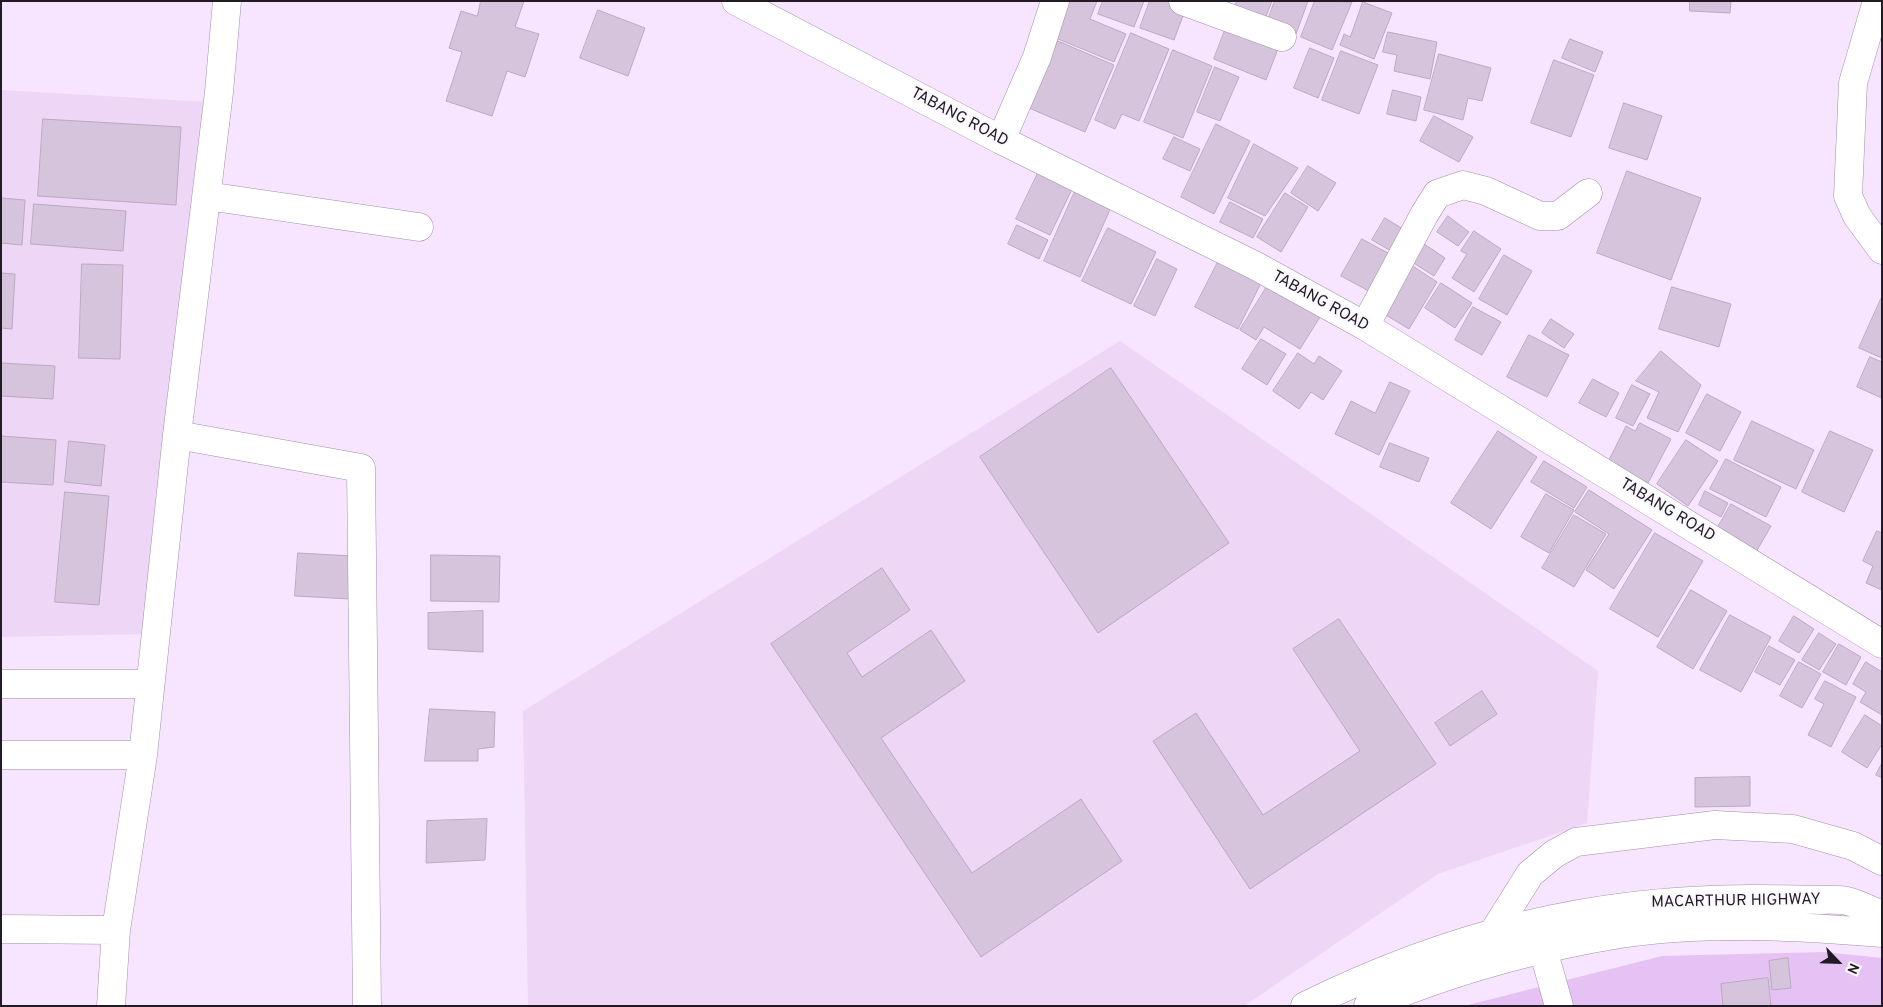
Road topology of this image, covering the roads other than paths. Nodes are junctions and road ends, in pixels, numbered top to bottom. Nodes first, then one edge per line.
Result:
1 (227, 1) edge
2 (736, 1) edge
3 (1055, 1) edge
4 (1183, 1) edge
5 (1877, 1) edge
6 (1282, 37) dead end
7 (1001, 140) junction
8 (1588, 193) dead end
9 (207, 196) junction
10 (419, 227) dead end
11 (1882, 250) edge
12 (1365, 326) junction
13 (177, 435) junction
14 (1882, 644) edge
15 (1, 684) edge
16 (150, 684) junction
17 (1, 754) edge
18 (143, 755) junction
19 (1882, 861) edge
20 (1882, 915) edge
21 (1536, 922) junction
22 (1, 929) edge
23 (116, 930) junction
24 (1494, 933) junction
25 (1882, 933) edge
26 (1544, 950) junction
27 (1374, 998) edge
28 (111, 1006) edge
29 (367, 1006) edge
30 (1305, 1006) edge
31 (1559, 1006) edge

1 - 9 main road
2 - 7 main road, TABANG ROAD
3 - 7 main road
4 - 6 main road
5 - 11 main road
7 - 12 main road, TABANG ROAD
8 - 12 main road
9 - 10 main road
9 - 13 main road
12 - 14 main road, TABANG ROAD
13 - 16 main road
13 - 29 main road
15 - 16 main road
16 - 18 main road
17 - 18 main road
18 - 23 main road
19 - 24 main road
20 - 21 main road, MACARTHUR HIGHWAY
21 - 24 main road, MACARTHUR HIGHWAY
21 - 26 main road
22 - 23 main road
23 - 28 main road
24 - 27 main road, MACARTHUR HIGHWAY
25 - 26 main road, MACARTHUR HIGHWAY
26 - 27 main road, MACARTHUR HIGHWAY
26 - 31 main road
27 - 30 main road, MACARTHUR HIGHWAY

